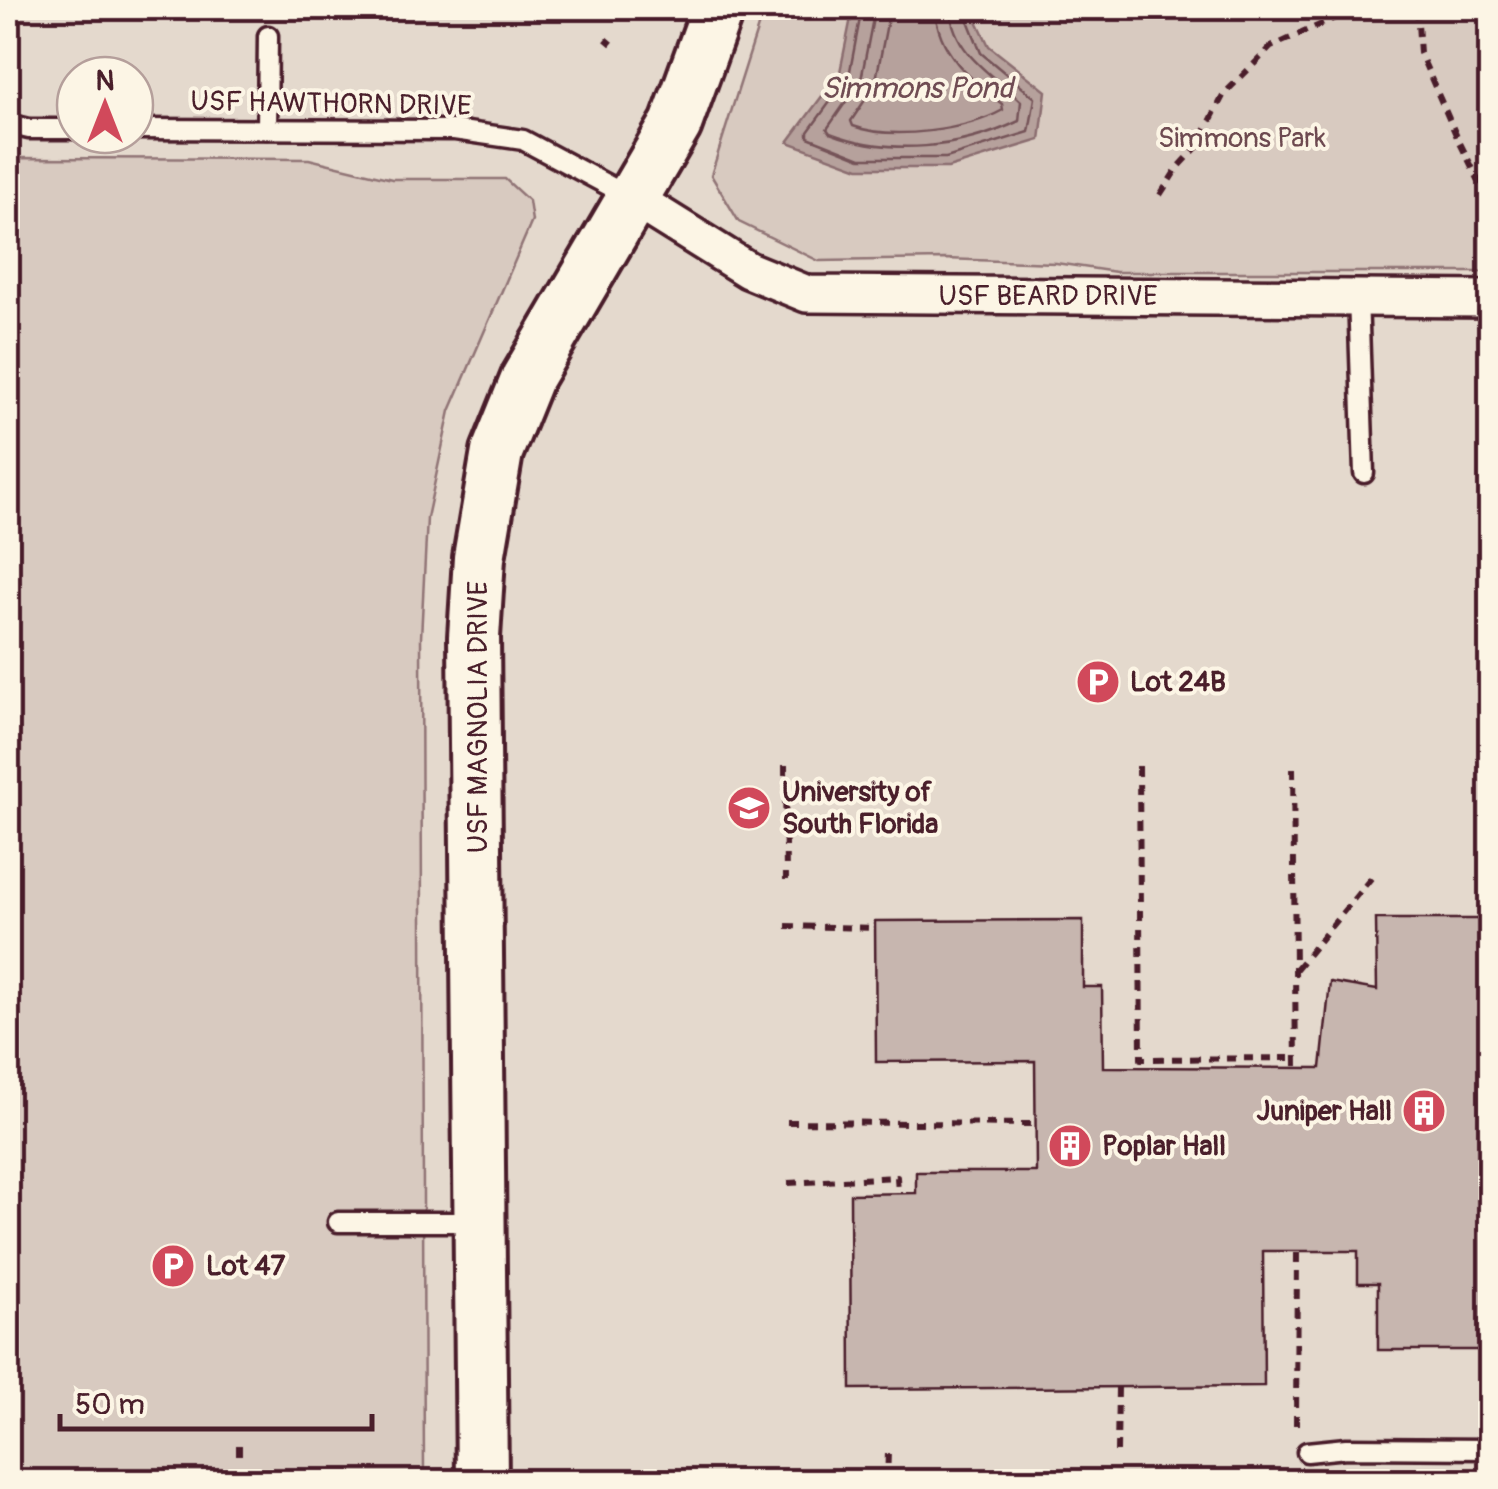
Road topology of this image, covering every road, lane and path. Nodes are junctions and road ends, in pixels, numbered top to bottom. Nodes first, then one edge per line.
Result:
1 (718, 8) edge
2 (1357, 8) edge
3 (1416, 8) edge
4 (268, 36) dead end
5 (8, 124) edge
6 (55, 129) edge
7 (155, 129) edge
8 (267, 129) junction
9 (1160, 194) dead end
10 (630, 197) junction
11 (1490, 202) edge
12 (1358, 296) junction
13 (1490, 299) edge
14 (1364, 474) dead end
15 (785, 765) dead end
16 (1140, 766) dead end
17 (1293, 768) dead end
18 (1372, 878) dead end
19 (786, 880) dead end
20 (786, 926) dead end
21 (876, 928) dead end
22 (1295, 970) junction
23 (1295, 1058) junction
24 (1296, 1068) dead end
25 (787, 1122) dead end
26 (1036, 1124) dead end
27 (788, 1183) dead end
28 (898, 1193) dead end
29 (338, 1222) dead end
30 (482, 1222) junction
31 (1297, 1251) dead end
32 (1118, 1387) dead end
33 (1296, 1434) dead end
34 (239, 1445) dead end
35 (1490, 1449) edge
36 (888, 1452) dead end
37 (1117, 1452) dead end
38 (1307, 1452) dead end
39 (239, 1458) dead end
40 (482, 1482) edge
41 (887, 1482) edge

1 - 10 street, USF MAGNOLIA DRIVE
2 - 9 path
3 - 11 path
4 - 8 lane
5 - 6 lane
7 - 8 lane, USF HAWTHORN DRIVE
8 - 10 lane, USF HAWTHORN DRIVE
10 - 12 street, USF BEARD DRIVE
10 - 30 street, USF MAGNOLIA DRIVE
12 - 13 street, USF BEARD DRIVE
12 - 14 lane
15 - 19 path
16 - 23 path
17 - 22 path
18 - 22 path
20 - 21 path
22 - 23 path
23 - 24 path
25 - 26 path
27 - 28 path
29 - 30 lane
30 - 40 street, USF MAGNOLIA DRIVE
31 - 33 path
32 - 37 path
34 - 39 path
35 - 38 lane
36 - 41 path

